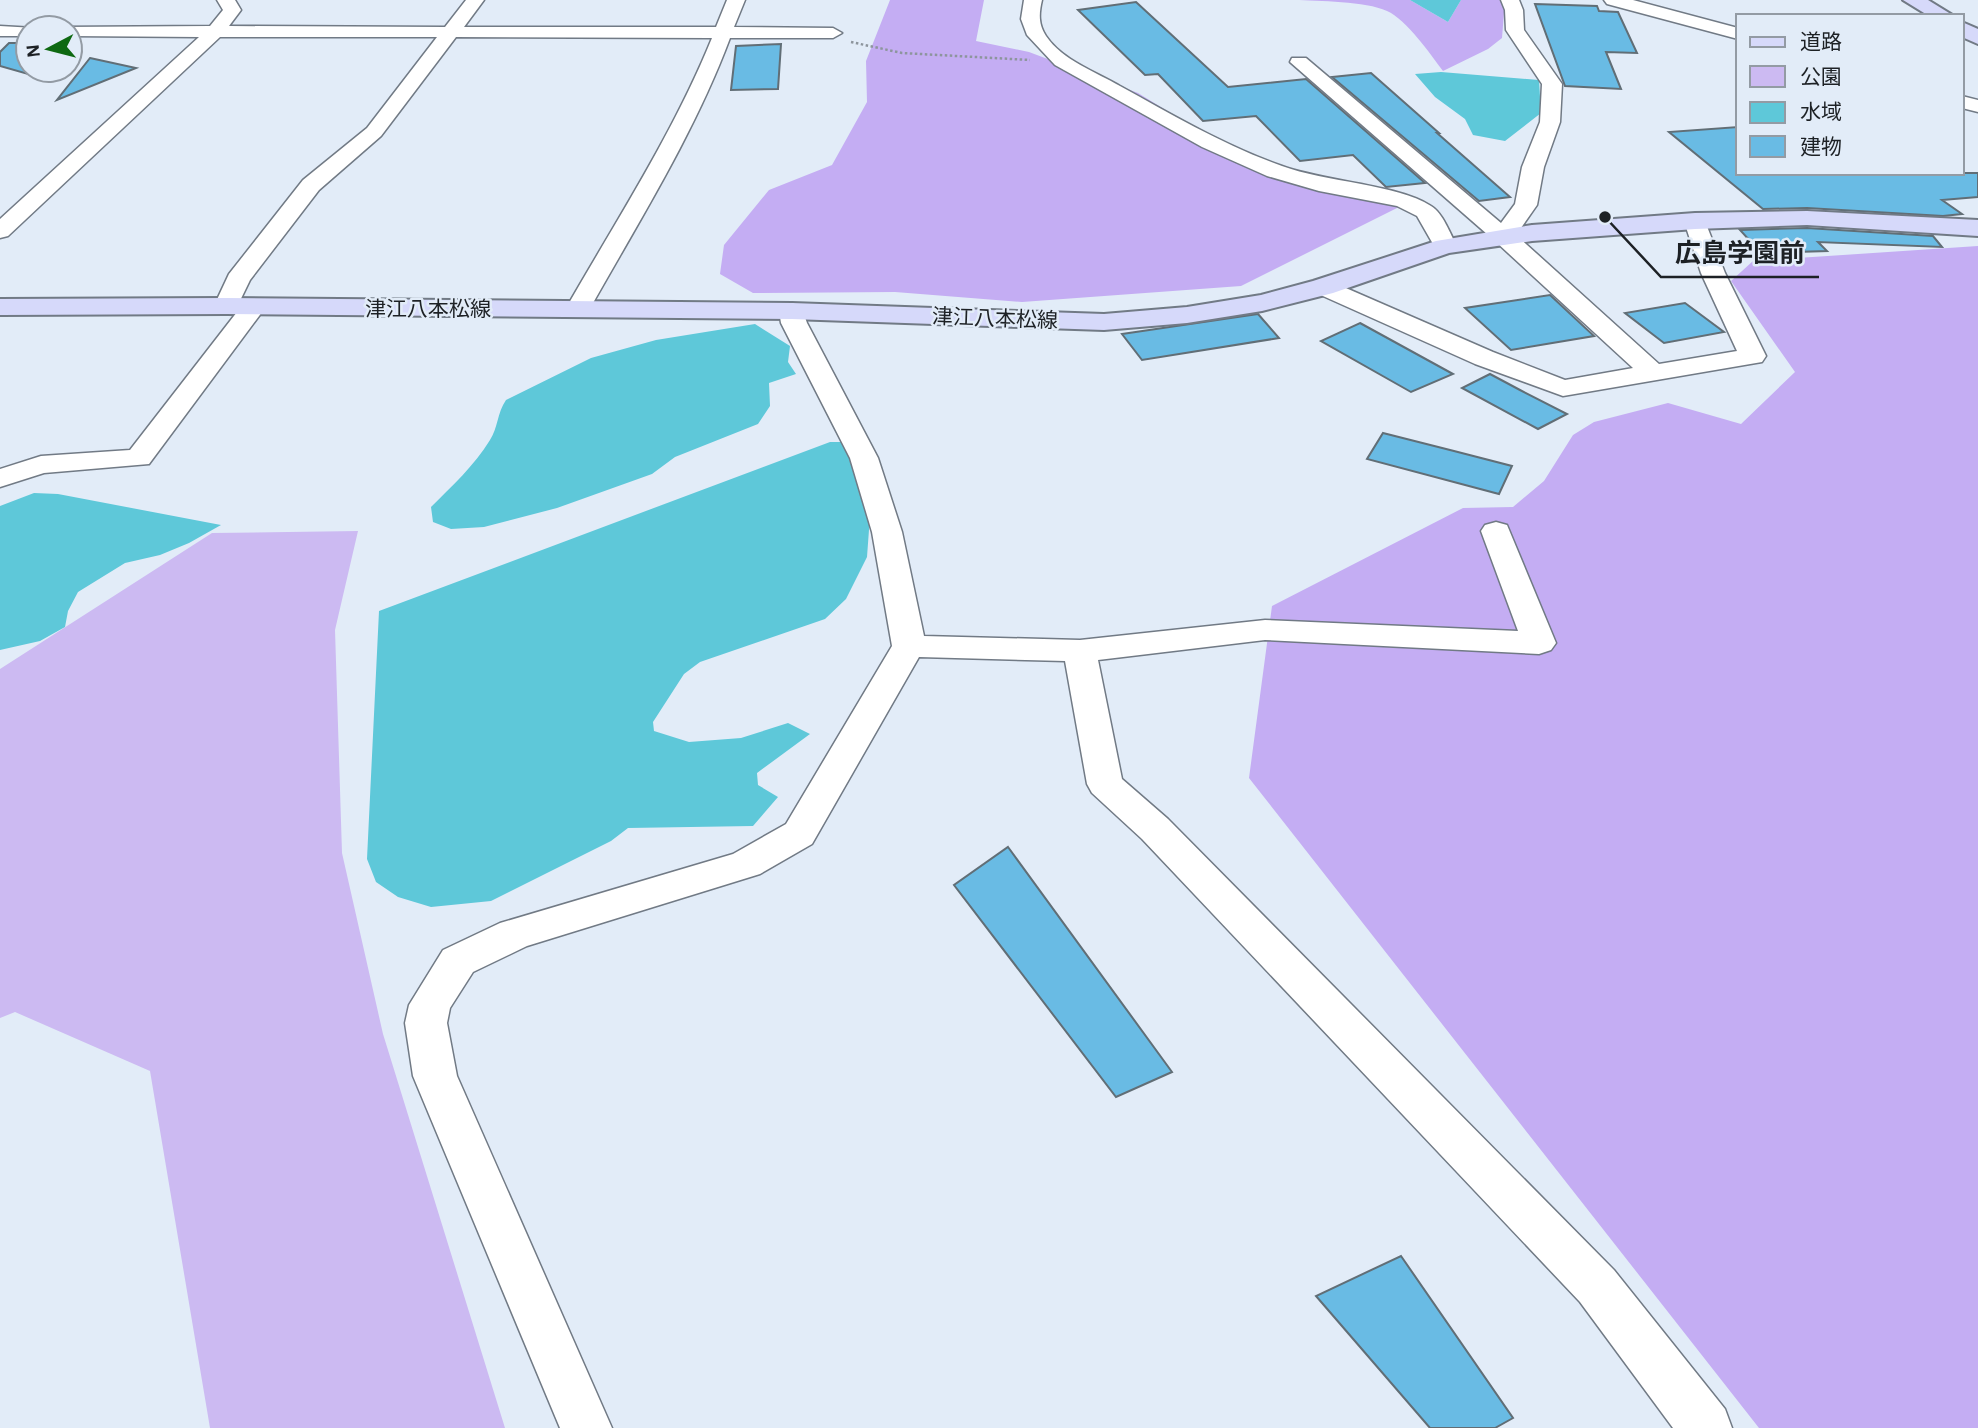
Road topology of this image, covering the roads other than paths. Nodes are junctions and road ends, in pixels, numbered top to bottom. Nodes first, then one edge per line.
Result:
1 (226, 0) edge
2 (475, 0) edge
3 (736, 0) edge
4 (1032, 0) edge
5 (1510, 0) edge
6 (1613, 0) edge
7 (1913, 0) edge
8 (1940, 14) edge
9 (84, 31) edge
10 (452, 31) junction
11 (215, 32) junction
12 (725, 32) junction
13 (833, 33) road end
14 (1736, 33) edge
15 (1299, 62) dead end
16 (1695, 220) junction
17 (1978, 228) edge
18 (0, 231) edge
19 (1503, 236) junction
20 (1445, 246) junction
21 (1323, 287) junction
22 (0, 307) edge
23 (240, 307) junction
24 (578, 310) junction
25 (792, 311) junction
26 (1652, 372) junction
27 (0, 478) edge
28 (1496, 531) dead end
29 (909, 646) junction
30 (1080, 651) junction
31 (586, 1428) edge
32 (1706, 1428) edge

1 - 11 street
2 - 10 street
3 - 12 street
4 - 20 street
5 - 19 street
6 - 14 street
7 - 8 main road
9 - 11 street
10 - 11 street
10 - 12 street
10 - 23 street
11 - 18 street
12 - 13 street
12 - 24 street
15 - 19 street
16 - 17 main road, 津江八本松線
16 - 19 main road, 津江八本松線
16 - 26 street
19 - 20 main road, 津江八本松線
19 - 26 street
20 - 21 main road, 津江八本松線
21 - 25 main road, 津江八本松線
21 - 26 street
22 - 23 main road, 津江八本松線
23 - 24 main road, 津江八本松線
23 - 27 street
24 - 25 main road, 津江八本松線
25 - 29 street
28 - 30 street
29 - 30 street
29 - 31 street
30 - 32 street

